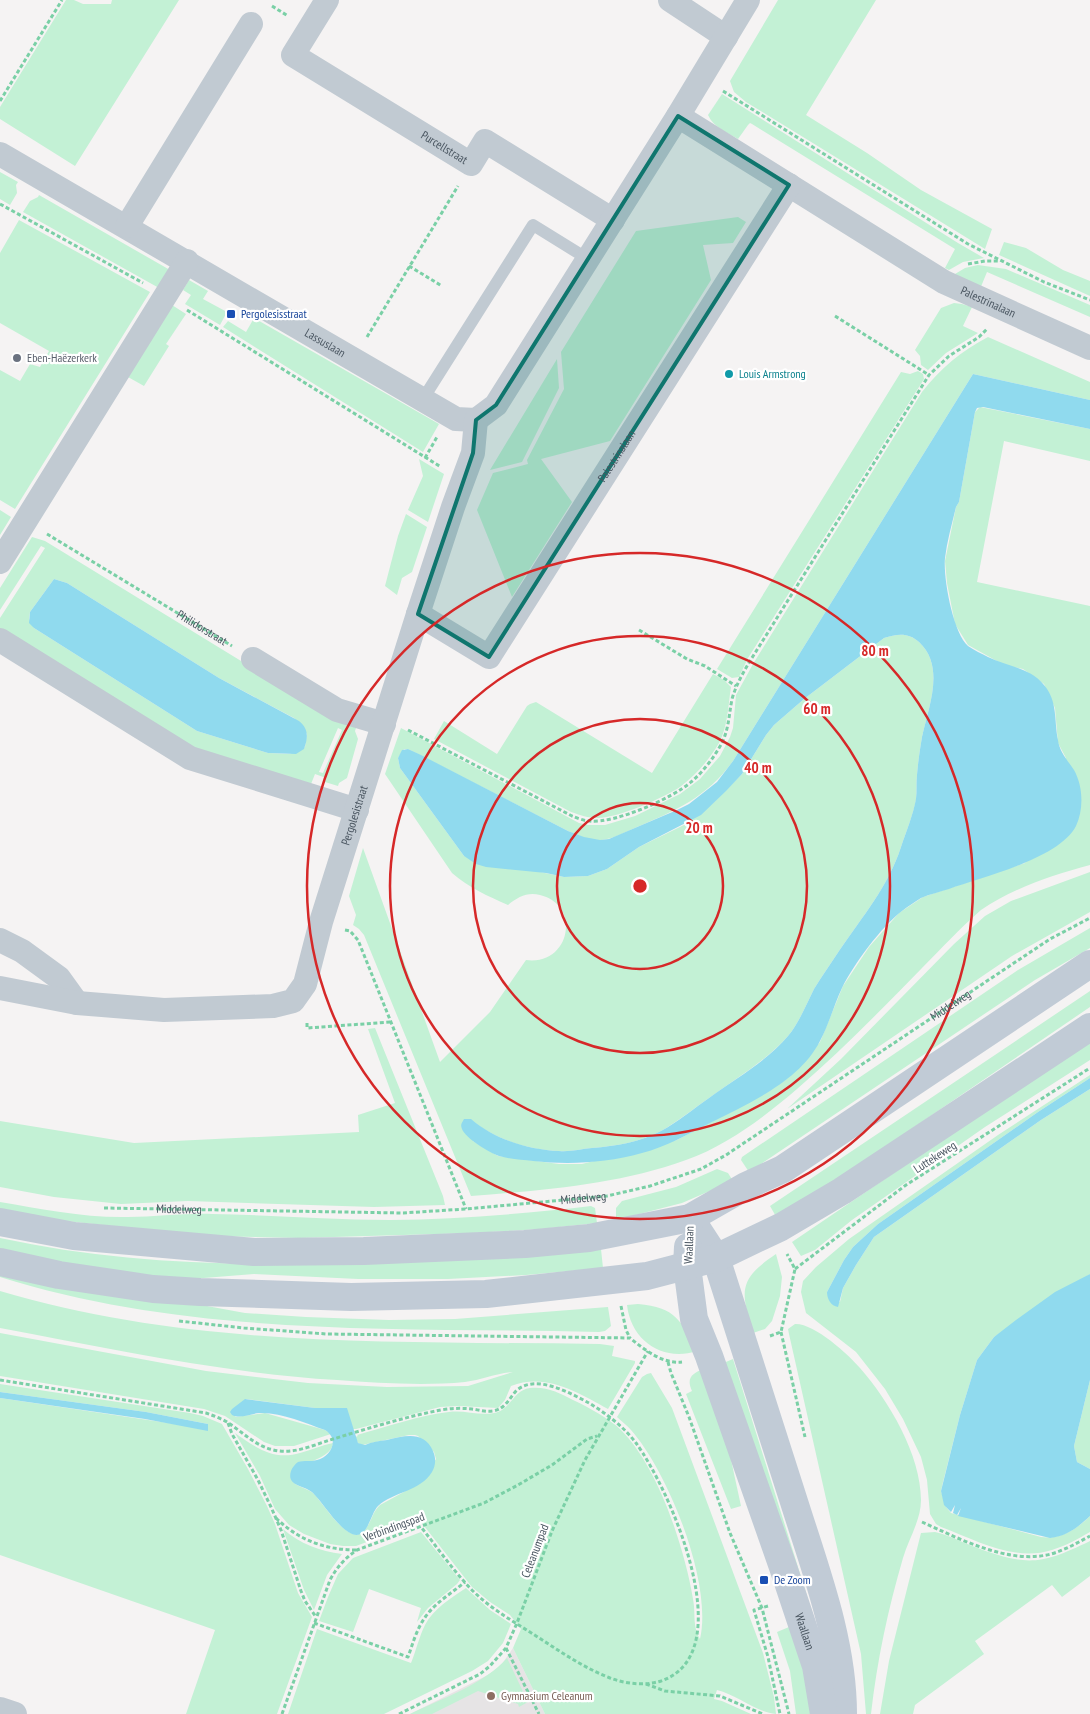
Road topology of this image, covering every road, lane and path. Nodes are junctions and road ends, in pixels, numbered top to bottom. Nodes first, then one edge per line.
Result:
1 (62, 0) edge
2 (328, 0) edge
3 (670, 0) edge
4 (748, 0) edge
5 (251, 24) dead end
6 (726, 36) junction
7 (702, 77) junction
8 (0, 101) edge
9 (678, 116) junction
10 (0, 154) edge
11 (471, 164) junction
12 (790, 184) junction
13 (0, 204) edge
14 (613, 220) junction
15 (127, 226) junction
16 (588, 259) junction
17 (187, 262) junction
18 (410, 266) junction
19 (442, 286) dead end
20 (165, 296) junction
21 (1090, 300) edge
22 (1005, 310) junction
23 (835, 316) dead end
24 (1090, 348) edge
25 (353, 359) junction
26 (929, 375) junction
27 (422, 399) junction
28 (476, 420) junction
29 (463, 480) junction
30 (26, 521) junction
31 (0, 562) edge
32 (418, 614) junction
33 (639, 630) dead end
34 (0, 640) edge
35 (254, 659) joint
36 (736, 686) junction
37 (384, 724) junction
38 (357, 810) junction
39 (1090, 918) edge
40 (321, 922) junction
41 (0, 940) edge
42 (1090, 964) edge
43 (0, 988) edge
44 (293, 1001) junction
45 (77, 1004) junction
46 (391, 1022) junction
47 (1090, 1027) edge
48 (1090, 1068) edge
49 (103, 1208) dead end
50 (466, 1209) junction
51 (690, 1218) junction
52 (0, 1222) edge
53 (716, 1258) junction
54 (0, 1262) edge
55 (687, 1266) junction
56 (795, 1269) dead end
57 (648, 1351) dead end
58 (668, 1362) dead end
59 (0, 1380) edge
60 (609, 1417) junction
61 (228, 1422) junction
62 (598, 1436) junction
63 (275, 1517) junction
64 (922, 1522) dead end
65 (421, 1526) junction
66 (1090, 1536) edge
67 (357, 1550) junction
68 (466, 1582) junction
69 (792, 1598) junction
70 (762, 1608) junction
71 (316, 1617) junction
72 (314, 1623) junction
73 (517, 1623) junction
74 (506, 1648) junction
75 (645, 1684) junction
76 (0, 1709) edge
77 (15, 1714) edge
78 (282, 1714) edge
79 (399, 1714) edge
80 (539, 1714) edge
81 (763, 1714) edge
82 (780, 1714) edge
83 (789, 1714) edge
84 (824, 1714) edge
85 (843, 1714) edge

1 - 8 path
2 - 11 street, Purcellstraat
3 - 6 street
4 - 6 street
5 - 15 street
6 - 7 street
7 - 9 street
7 - 21 path
9 - 12 street, Palestrinalaan
9 - 14 street
10 - 15 street, Lassuslaan
11 - 14 street, Purcellstraat
11 - 18 path
12 - 22 street, Palestrinalaan
12 - 32 street, Palestrinalaan
13 - 20 path
14 - 16 street
15 - 17 street, Lassuslaan
16 - 27 lane
16 - 28 street
17 - 20 street
17 - 25 street, Lassuslaan
18 - 19 path
18 - 25 path
20 - 29 path
20 - 30 street
22 - 24 street, Palestrinalaan
22 - 26 path
23 - 26 path
25 - 27 street, Lassuslaan
26 - 36 path
27 - 28 street, Lassuslaan
28 - 29 street, Pergolesistraat
29 - 32 street, Pergolesistraat
30 - 31 street
30 - 35 path, Philidorstraat
32 - 37 street, Pergolesistraat
33 - 36 path
34 - 38 street
35 - 37 street
36 - 37 path
37 - 38 street, Pergolesistraat
38 - 40 street, Pergolesistraat
39 - 50 path, Middelweg
40 - 44 street, Pergolesistraat
40 - 46 path
41 - 45 street
42 - 51 main road
43 - 45 street
44 - 45 street
44 - 46 path
46 - 50 path
47 - 53 main road
48 - 56 path, Luttekeweg
49 - 50 path, Middelweg
51 - 52 main road
51 - 53 main road, Waallaan
51 - 55 main road, Waallaan
53 - 55 main road
53 - 85 main road, Waallaan
54 - 55 main road
55 - 69 main road, Waallaan
57 - 60 path, Celeanumpad
58 - 70 path
59 - 61 path
60 - 61 path
60 - 62 path, Celeanumpad
60 - 75 path
61 - 63 path
62 - 65 path, Verbindingspad
62 - 73 path, Celeanumpad
63 - 67 path
63 - 71 path
64 - 66 path
65 - 67 path, Verbindingspad
65 - 68 path
67 - 71 path, Verbindingspad
68 - 72 path
68 - 73 path
69 - 70 path
69 - 84 main road, Waallaan
70 - 82 path
70 - 83 path
71 - 72 path, Verbindingspad
72 - 78 path, Verbindingspad
73 - 74 path, Celeanumpad
73 - 75 path
74 - 79 path, Celeanumpad
74 - 80 path
75 - 81 path
76 - 77 street

